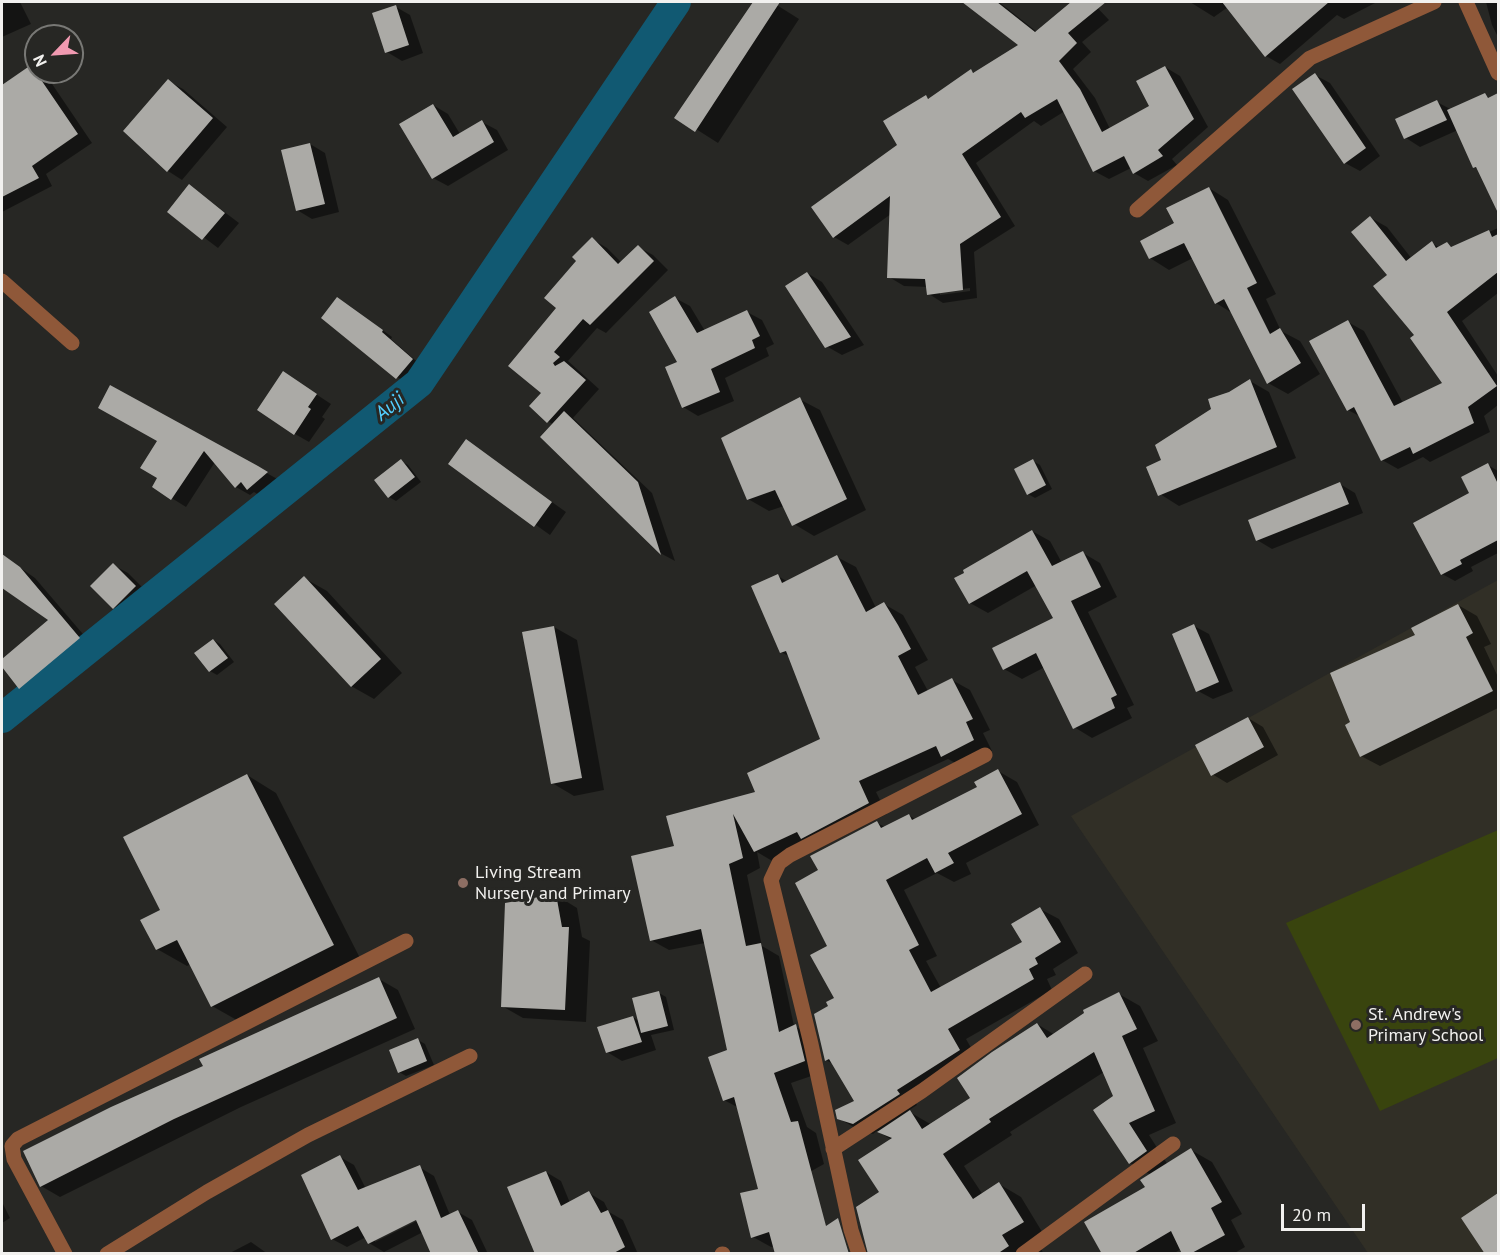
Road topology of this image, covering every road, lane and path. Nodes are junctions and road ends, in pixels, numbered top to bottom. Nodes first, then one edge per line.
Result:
1 (1434, 2) edge
2 (1466, 2) edge
3 (1498, 73) edge
4 (1137, 210) dead end
5 (2, 280) edge
6 (72, 343) dead end
7 (985, 755) dead end
8 (406, 941) dead end
9 (1085, 974) dead end
10 (470, 1056) dead end
11 (1173, 1144) dead end
12 (833, 1149) junction
13 (65, 1254) edge
14 (107, 1254) edge
15 (859, 1254) edge
16 (1023, 1254) edge

1 - 4 street
2 - 3 street
5 - 6 street
7 - 12 street
8 - 13 street
9 - 12 street
10 - 14 street
11 - 16 street
12 - 15 street

